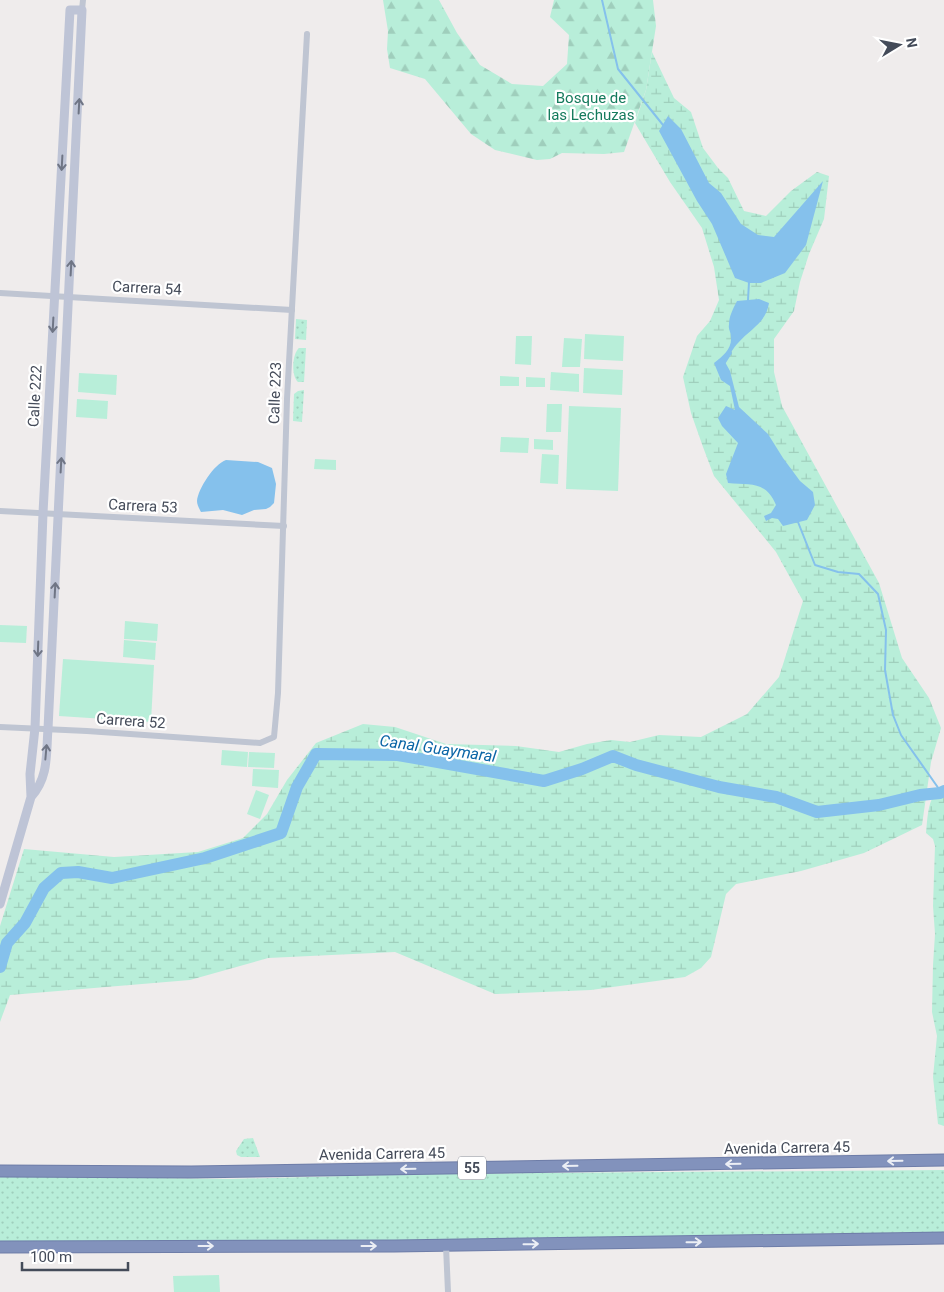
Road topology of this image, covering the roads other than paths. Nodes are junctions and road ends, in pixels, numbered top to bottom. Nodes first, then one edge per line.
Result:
1 (83, 0) edge
2 (82, 10) junction
3 (308, 34) dead end
4 (0, 293) edge
5 (54, 297) junction
6 (70, 298) junction
7 (292, 310) junction
8 (0, 511) edge
9 (43, 513) junction
10 (59, 514) junction
11 (284, 526) junction
12 (0, 727) edge
13 (35, 728) junction
14 (48, 729) junction
15 (260, 743) joint
16 (31, 797) junction
17 (0, 904) edge
18 (944, 1160) edge
19 (0, 1171) edge
20 (944, 1238) edge
21 (446, 1246) junction
22 (0, 1247) edge
23 (448, 1292) edge

1 - 2 street, Calle 222
2 -> 5 street, Calle 222
6 -> 2 street, Calle 222
3 - 7 street, Calle 223
4 - 5 street, Carrera 54
5 - 6 street, Carrera 54
5 -> 9 street, Calle 222
6 - 7 street, Carrera 54
10 -> 6 street, Calle 222
7 - 11 street, Calle 223
8 - 9 street, Carrera 53
9 - 10 street, Carrera 53
9 -> 13 street, Calle 222
10 - 11 street, Carrera 53
14 -> 10 street, Calle 222
11 - 15 street, Calle 223
12 - 13 street, Carrera 52
13 - 14 street, Carrera 52
13 - 16 street, Calle 222
14 - 15 street, Carrera 52
16 -> 14 street, Calle 222
16 - 17 street, Calle 222
18 -> 19 highway, Avenida Carrera 45 / 55
21 -> 20 highway
22 -> 21 highway
21 - 23 street

